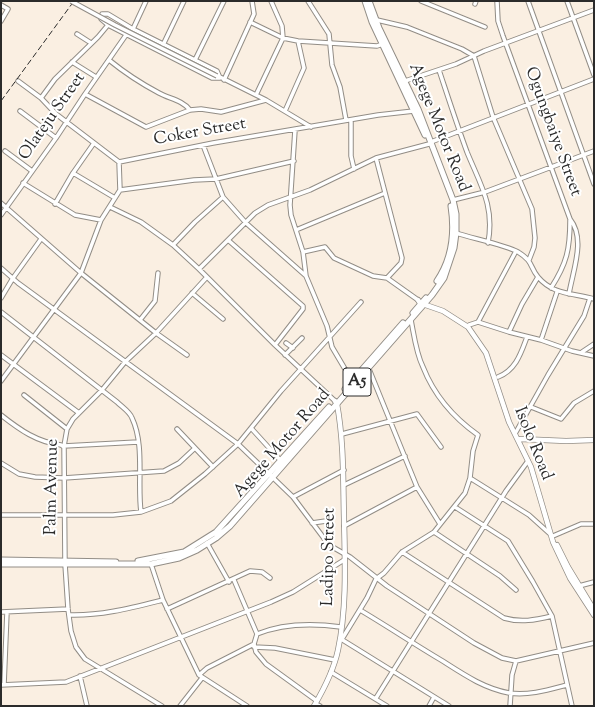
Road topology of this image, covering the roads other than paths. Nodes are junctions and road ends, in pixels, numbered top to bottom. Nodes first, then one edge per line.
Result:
1 (72, 1) edge
2 (146, 1) edge
3 (184, 1) edge
4 (224, 1) edge
5 (252, 1) edge
6 (271, 1) edge
7 (308, 1) edge
8 (365, 1) edge
9 (369, 1) edge
10 (422, 1) edge
11 (497, 1) edge
12 (528, 1) edge
13 (567, 1) edge
14 (1, 5) edge
15 (594, 10) edge
16 (574, 19) junction
17 (377, 20) junction
18 (1, 21) edge
19 (250, 22) junction
20 (108, 25) junction
21 (485, 27) dead end
22 (133, 29) junction
23 (540, 31) junction
24 (77, 34) dead end
25 (126, 34) junction
26 (283, 38) junction
27 (298, 41) junction
28 (331, 42) junction
29 (91, 43) junction
30 (383, 44) junction
31 (506, 44) junction
32 (164, 45) junction
33 (474, 56) junction
34 (110, 60) junction
35 (195, 60) junction
36 (72, 62) junction
37 (439, 70) junction
38 (594, 75) edge
39 (96, 77) junction
40 (220, 78) junction
41 (594, 79) edge
42 (18, 81) dead end
43 (405, 81) junction
44 (560, 91) junction
45 (85, 94) junction
46 (256, 95) junction
47 (40, 98) junction
48 (266, 100) junction
49 (528, 105) junction
50 (190, 110) junction
51 (416, 110) junction
52 (20, 111) dead end
53 (285, 111) junction
54 (493, 117) junction
55 (346, 120) junction
56 (352, 120) junction
57 (67, 122) junction
58 (311, 127) junction
59 (460, 129) junction
60 (295, 130) junction
61 (56, 138) junction
62 (94, 143) junction
63 (430, 143) junction
64 (203, 145) junction
65 (6, 151) dead end
66 (594, 151) edge
67 (584, 155) junction
68 (376, 158) junction
69 (294, 161) junction
70 (119, 162) junction
71 (551, 166) junction
72 (354, 168) junction
73 (32, 171) junction
74 (73, 172) junction
75 (216, 179) junction
76 (518, 179) junction
77 (23, 183) junction
78 (594, 184) edge
79 (120, 190) junction
80 (485, 192) junction
81 (386, 193) junction
82 (291, 196) junction
83 (115, 198) junction
84 (223, 198) junction
85 (453, 200) junction
86 (1, 203) edge
87 (55, 204) junction
88 (110, 207) junction
89 (6, 208) junction
90 (1, 215) edge
91 (570, 219) junction
92 (101, 220) junction
93 (246, 223) junction
94 (296, 230) junction
95 (456, 234) junction
96 (41, 240) junction
97 (228, 240) junction
98 (488, 243) junction
99 (173, 245) junction
100 (570, 247) junction
101 (577, 250) junction
102 (516, 251) junction
103 (303, 252) junction
104 (529, 260) junction
105 (1, 268) edge
106 (200, 269) junction
107 (81, 273) junction
108 (158, 273) dead end
109 (306, 276) junction
110 (207, 277) junction
111 (538, 277) junction
112 (13, 278) junction
113 (387, 278) junction
114 (551, 288) junction
115 (557, 292) junction
116 (192, 293) junction
117 (569, 294) junction
118 (1, 298) edge
119 (592, 298) edge
120 (361, 302) dead end
121 (423, 302) junction
122 (55, 309) junction
123 (1, 312) edge
124 (223, 319) dead end
125 (140, 320) junction
126 (411, 320) junction
127 (478, 322) junction
128 (469, 325) junction
129 (509, 332) junction
130 (156, 333) junction
131 (33, 337) junction
132 (329, 337) junction
133 (527, 337) junction
134 (302, 338) dead end
135 (541, 340) junction
136 (286, 343) dead end
137 (594, 344) edge
138 (275, 345) junction
139 (292, 348) junction
140 (565, 348) junction
141 (582, 352) junction
142 (1, 355) edge
143 (187, 355) dead end
144 (285, 355) junction
145 (594, 356) edge
146 (125, 362) junction
147 (13, 364) junction
148 (369, 369) junction
149 (301, 370) junction
150 (498, 377) junction
151 (355, 379) junction
152 (1, 381) edge
153 (102, 390) junction
154 (594, 391) edge
155 (24, 395) dead end
156 (336, 403) junction
157 (531, 407) junction
158 (79, 413) junction
159 (1, 415) edge
160 (390, 420) junction
161 (251, 428) junction
162 (67, 429) junction
163 (177, 429) dead end
164 (516, 432) junction
165 (342, 434) junction
166 (520, 439) junction
167 (594, 440) edge
168 (138, 442) junction
169 (238, 444) junction
170 (64, 447) junction
171 (441, 447) dead end
172 (194, 448) junction
173 (405, 456) junction
174 (281, 461) junction
175 (528, 461) junction
176 (1, 463) edge
177 (213, 467) junction
178 (344, 470) junction
179 (140, 473) junction
180 (271, 475) junction
181 (64, 478) junction
182 (470, 478) junction
183 (344, 485) junction
184 (418, 488) junction
185 (293, 497) junction
186 (502, 497) junction
187 (455, 508) junction
188 (141, 512) junction
189 (1, 515) edge
190 (64, 515) junction
191 (326, 521) dead end
192 (312, 524) junction
193 (440, 524) junction
194 (594, 524) edge
195 (484, 525) junction
196 (344, 526) junction
197 (434, 532) junction
198 (551, 534) junction
199 (207, 543) junction
200 (402, 552) junction
201 (466, 554) junction
202 (344, 558) junction
203 (1, 560) edge
204 (65, 562) junction
205 (1, 564) edge
206 (151, 564) junction
207 (270, 578) dead end
208 (376, 579) junction
209 (231, 581) junction
210 (594, 582) edge
211 (448, 583) junction
212 (579, 586) junction
213 (516, 590) dead end
214 (163, 600) junction
215 (587, 602) junction
216 (68, 609) junction
217 (167, 609) junction
218 (360, 610) junction
219 (594, 610) edge
220 (247, 611) junction
221 (1, 612) edge
222 (7, 612) junction
223 (429, 612) junction
224 (69, 615) junction
225 (594, 615) edge
226 (552, 616) junction
227 (341, 628) junction
228 (257, 634) junction
229 (181, 637) junction
230 (341, 639) junction
231 (411, 642) junction
232 (594, 642) edge
233 (254, 645) junction
234 (1, 648) edge
235 (6, 648) junction
236 (561, 651) junction
237 (335, 660) junction
238 (516, 661) junction
239 (99, 668) junction
240 (393, 671) junction
241 (331, 672) junction
242 (80, 676) junction
243 (201, 677) junction
244 (2, 685) edge
245 (567, 685) junction
246 (510, 693) junction
247 (434, 697) junction
248 (376, 698) junction
249 (317, 704) edge
250 (87, 706) edge
251 (162, 706) edge
252 (180, 706) edge
253 (247, 706) edge
254 (387, 706) edge
255 (429, 706) edge
256 (449, 706) edge
257 (510, 706) edge
258 (572, 706) edge

1 - 40 street, bridge
2 - 22 street
3 - 32 street
4 - 35 street
5 - 19 street
6 - 26 street
7 - 28 street
8 - 30 highway, Agege Motor Road / A5
9 - 17 highway, Agege Motor Road / A5
10 - 21 street
11 - 31 street, Ogungbaiye Street
12 - 23 street
13 - 16 street
14 - 18 street
15 - 16 street
16 - 23 street
16 - 38 street
17 - 33 street
17 - 43 highway, Agege Motor Road / A5
19 - 26 street
19 - 40 street
20 - 22 street
20 - 25 street
20 - 29 street
22 - 32 street
23 - 31 street
23 - 44 street
24 - 29 street
25 - 34 street, Olateju Street
25 - 40 street
26 - 27 street
26 - 46 street
27 - 28 street
27 - 53 street
28 - 30 street
28 - 55 street
29 - 36 street
30 - 51 highway, Agege Motor Road / A5
31 - 33 street
31 - 49 street, Ogungbaiye Street
32 - 35 street
33 - 37 street
33 - 54 street
34 - 39 street, Olateju Street
34 - 50 street
35 - 40 street
36 - 39 street
36 - 47 street
37 - 43 street
37 - 59 street
39 - 45 street, Olateju Street
40 - 46 street
41 - 44 street
42 - 47 street
43 - 51 highway, Agege Motor Road / A5
44 - 49 street
44 - 67 street
45 - 50 street
45 - 57 street, Olateju Street
46 - 48 street
47 - 57 street
48 - 50 street
48 - 53 street
49 - 54 street
49 - 71 street, Ogungbaiye Street
51 - 56 street, Coker Street
51 - 63 highway, Agege Motor Road / A5
52 - 61 street
53 - 58 street
54 - 59 street
54 - 76 street
55 - 56 street, Coker Street
55 - 58 street, Coker Street
56 - 72 street
57 - 61 street, Olateju Street
57 - 62 street
58 - 60 street, Coker Street
59 - 63 street
59 - 80 street
60 - 64 street, Coker Street
60 - 69 street
61 - 73 street, Olateju Street
62 - 70 street
62 - 74 street
63 - 68 street
63 - 85 highway, Agege Motor Road / A5
63 - 121 highway, Agege Motor Road / A5
64 - 70 street, Coker Street
64 - 75 street
65 - 73 street
66 - 67 street
67 - 71 street
67 - 78 street
68 - 72 street
68 - 81 street
69 - 75 street
69 - 82 street
70 - 79 street
71 - 76 street
71 - 91 street, Ogungbaiye Street
72 - 82 street
73 - 77 street, Olateju Street
74 - 83 street
74 - 87 street
75 - 79 street
75 - 84 street
76 - 80 street
76 - 104 street
77 - 87 street
77 - 89 street, Olateju Street
79 - 83 street
80 - 85 street
80 - 98 street
81 - 94 street
81 - 113 street
82 - 93 street
82 - 94 street
83 - 88 street
84 - 93 street
84 - 99 street
85 - 95 highway, Agege Motor Road / A5
86 - 89 street
87 - 92 street
88 - 92 street
88 - 99 street
89 - 90 street, Olateju Street
89 - 96 street
91 - 100 street
91 - 101 street, Ogungbaiye Street
92 - 107 street
93 - 97 street
93 - 109 street
94 - 103 street
95 - 98 street
95 - 121 highway, Agege Motor Road / A5
96 - 107 street
96 - 112 street
97 - 106 street
97 - 138 street
98 - 102 street
99 - 106 street
100 - 101 street
100 - 114 street
101 - 117 street, Ogungbaiye Street
102 - 104 street
102 - 127 street
103 - 109 street
103 - 113 street
104 - 111 street
105 - 112 street
106 - 110 street
107 - 122 street
107 - 125 street
108 - 125 street
109 - 132 street
110 - 116 street, Palm Avenue
110 - 138 street
111 - 114 street
111 - 129 street
112 - 118 street
112 - 122 street
113 - 121 street
114 - 115 street
115 - 117 street
115 - 135 street
116 - 124 street
116 - 130 street, Palm Avenue
117 - 119 street
119 - 140 street
120 - 132 street
121 - 126 highway, Agege Motor Road / A5
121 - 128 main road, Isolo Road
121 - 151 highway, Agege Motor Road / A5
121 - 175 main road, Isolo Road
122 - 131 street
122 - 146 street
123 - 131 street
125 - 130 street
126 - 148 highway, Agege Motor Road / A5
126 - 182 street
127 - 128 street
127 - 129 street
128 - 150 main road, Isolo Road
129 - 133 street
130 - 143 street
130 - 146 street, Palm Avenue
131 - 147 street
131 - 153 street
132 - 149 street
132 - 151 street
133 - 135 street
133 - 150 street
134 - 139 street
135 - 140 street
136 - 139 street
137 - 141 street
138 - 144 street
139 - 144 street
140 - 141 street
140 - 157 street
141 - 145 street
142 - 147 street
144 - 149 street
146 - 153 street, Palm Avenue
146 - 169 street
147 - 152 street
147 - 158 street
148 - 156 highway, Agege Motor Road / A5
148 - 160 street
149 - 156 street
149 - 161 street
150 - 164 main road, Isolo Road
151 - 156 highway, Agege Motor Road / A5
153 - 158 street, Palm Avenue
153 - 168 street
154 - 157 street
155 - 162 street
156 - 165 main road, Ladipo Street
156 - 174 highway, Agege Motor Road / A5
156 - 180 highway, Agege Motor Road / A5
157 - 164 street
158 - 162 street, Palm Avenue
159 - 170 street
160 - 165 street
160 - 171 street
160 - 173 street
161 - 169 street
161 - 174 street
162 - 170 street, Palm Avenue
163 - 172 street
164 - 166 main road, Isolo Road
165 - 178 main road, Ladipo Street
166 - 167 main road
166 - 198 main road, Isolo Road
168 - 170 street
168 - 179 street
169 - 177 street
169 - 180 street
170 - 181 street, Palm Avenue
172 - 177 street
172 - 179 street
173 - 183 street
173 - 184 street
174 - 180 highway, Agege Motor Road / A5
175 - 186 street
175 - 198 main road, Isolo Road
176 - 181 street
177 - 188 street
178 - 183 main road, Ladipo Street
178 - 185 street
179 - 181 street
179 - 188 street
180 - 185 street
180 - 199 highway, Agege Motor Road / A5
180 - 204 highway, Agege Motor Road / A5
181 - 190 street, Palm Avenue
182 - 186 street
182 - 187 street
183 - 196 main road, Ladipo Street
184 - 193 street
184 - 196 street
185 - 192 street
186 - 195 street
186 - 198 street
187 - 193 street
187 - 195 street
188 - 190 street
189 - 190 street
190 - 204 street, Palm Avenue
191 - 192 street
192 - 202 street
193 - 197 street
194 - 198 street
195 - 201 street
195 - 226 street
196 - 202 main road, Ladipo Street
197 - 200 street
197 - 201 street
198 - 212 main road, Isolo Road
198 - 215 main road, Isolo Road
199 - 206 highway, Agege Motor Road / A5
199 - 209 street
200 - 208 street
200 - 211 street
201 - 211 street
201 - 213 street
202 - 208 street
202 - 220 street
202 - 227 main road, Ladipo Street
203 - 204 highway, Agege Motor Road / A5
204 - 205 highway, Agege Motor Road / A5
204 - 206 highway, Agege Motor Road / A5
204 - 216 street, Palm Avenue
206 - 214 street
207 - 209 street
208 - 218 street
208 - 223 street
209 - 217 street
209 - 220 street
210 - 212 street
211 - 223 street
211 - 226 street
212 - 215 main road, Isolo Road
214 - 217 street
214 - 224 street
215 - 219 main road, Isolo Road
215 - 225 main road, Isolo Road
216 - 222 street
216 - 224 street, Palm Avenue
217 - 229 street
218 - 230 street
218 - 231 street
220 - 228 street
220 - 229 street
221 - 222 street
222 - 235 street
223 - 231 street
223 - 238 street
224 - 239 street, Palm Avenue
226 - 236 street
227 - 228 street
227 - 230 main road, Ladipo Street
228 - 233 street
229 - 239 street
229 - 243 street
230 - 237 main road, Ladipo Street
230 - 240 street
231 - 240 street
231 - 246 street
232 - 236 street
233 - 237 street
233 - 243 street
233 - 249 street
234 - 235 street
235 - 244 street
236 - 238 street
236 - 245 street
237 - 241 main road, Ladipo Street
238 - 246 street
239 - 242 street
239 - 251 street, Palm Avenue
240 - 247 street
240 - 248 street
241 - 248 street
241 - 249 main road, Ladipo Street
242 - 244 street
242 - 250 street
243 - 252 street
243 - 253 street
245 - 246 street
245 - 258 street
246 - 257 street
247 - 255 street
247 - 256 street
248 - 254 street

